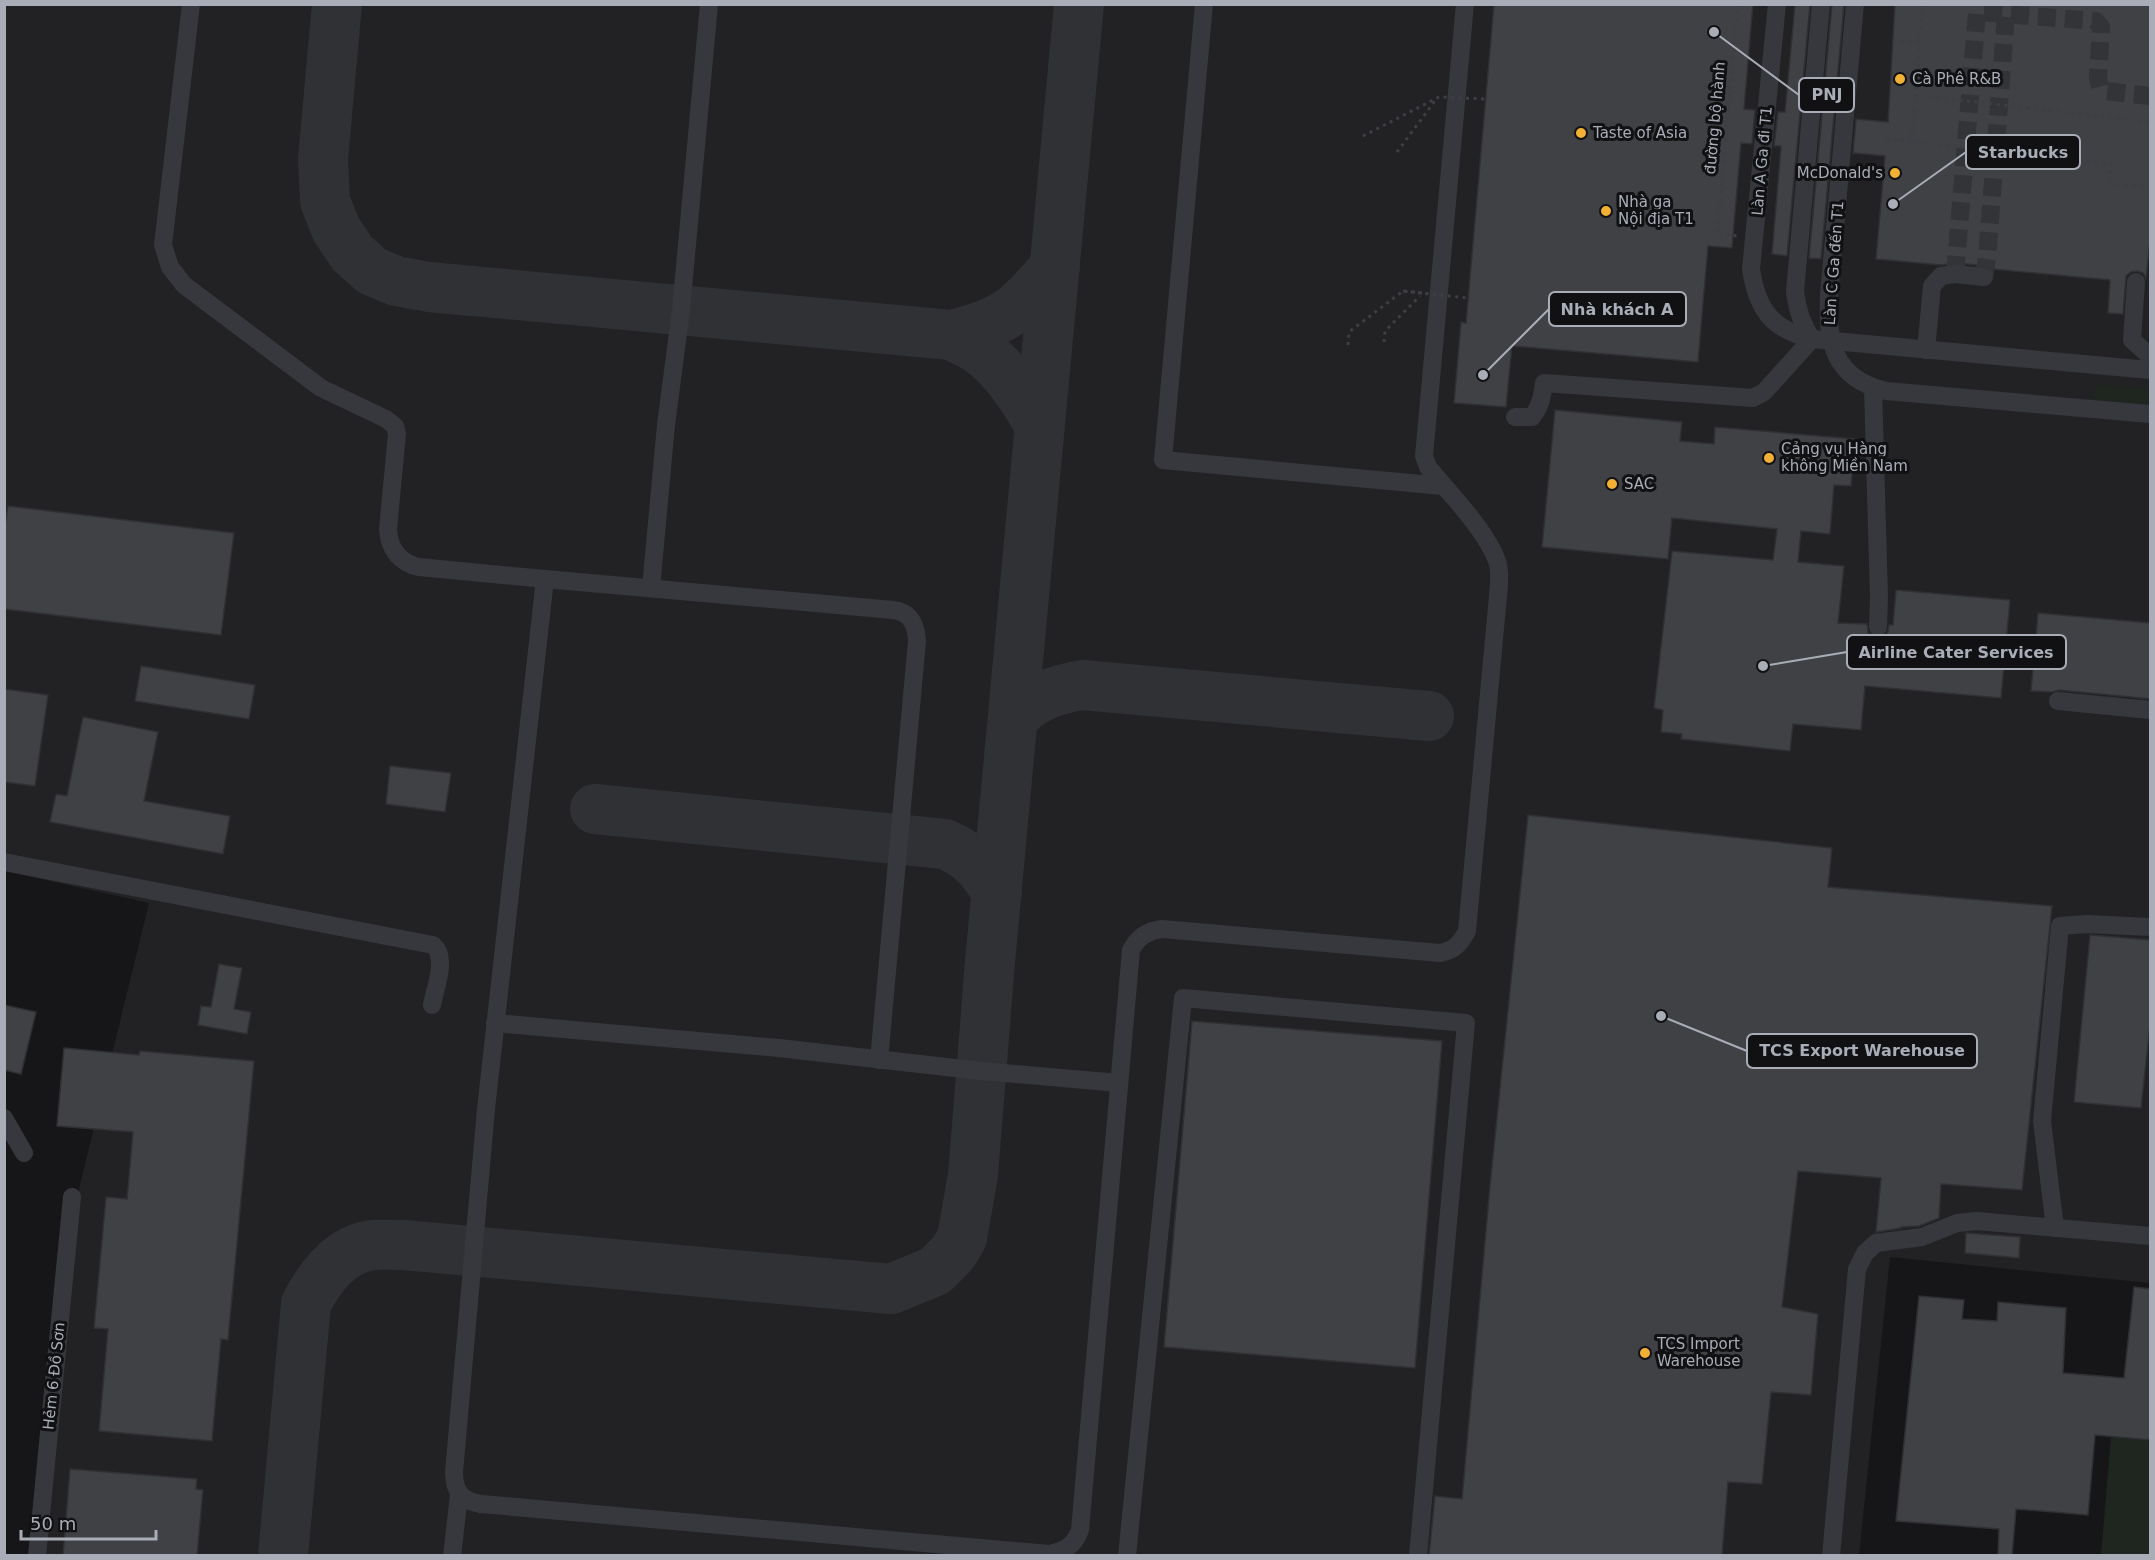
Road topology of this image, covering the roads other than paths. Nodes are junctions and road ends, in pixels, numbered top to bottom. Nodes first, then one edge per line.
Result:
1 (191, 4) edge
2 (709, 4) edge
3 (1203, 4) edge
4 (1465, 4) edge
5 (1777, 4) edge
6 (1821, 4) edge
7 (1855, 4) edge
8 (1984, 277) dead end
9 (2136, 282) dead end
10 (1821, 340) junction
11 (1926, 350) junction
12 (2147, 350) edge
13 (2151, 370) edge
14 (1873, 388) junction
15 (2151, 414) edge
16 (1515, 417) dead end
17 (1443, 486) junction
18 (545, 579) junction
19 (651, 588) junction
20 (1878, 627) dead end
21 (2058, 701) dead end
22 (2151, 710) edge
23 (4, 862) edge
24 (2151, 927) edge
25 (432, 1005) dead end
26 (495, 1023) junction
27 (879, 1060) junction
28 (1119, 1083) junction
29 (4, 1118) edge
30 (24, 1153) dead end
31 (72, 1197) dead end
32 (2055, 1228) junction
33 (2151, 1236) edge
34 (459, 1495) junction
35 (1075, 1548) edge
36 (37, 1556) edge
37 (452, 1556) edge
38 (1127, 1556) edge
39 (1418, 1556) edge
40 (1831, 1556) edge

1 - 18 street
2 - 19 street
3 - 17 street
4 - 17 street
5 - 10 street, Làn A Ga đi T1
6 - 10 street
7 - 10 street, Làn C Ga đến T1
8 - 11 street
9 - 12 street
10 - 11 street
10 - 14 street
10 - 16 street
11 - 13 street
14 - 15 street
14 - 20 street
17 - 28 street
18 - 19 street
18 - 26 street
19 - 27 street
21 - 22 street
23 - 25 street
24 - 32 street
26 - 27 street
26 - 34 street
27 - 28 street
28 - 35 street
29 - 30 street
31 - 36 street, Hẻm 6 Đồ Sơn
32 - 33 street
32 - 40 street
34 - 35 street
34 - 37 street
38 - 39 street

